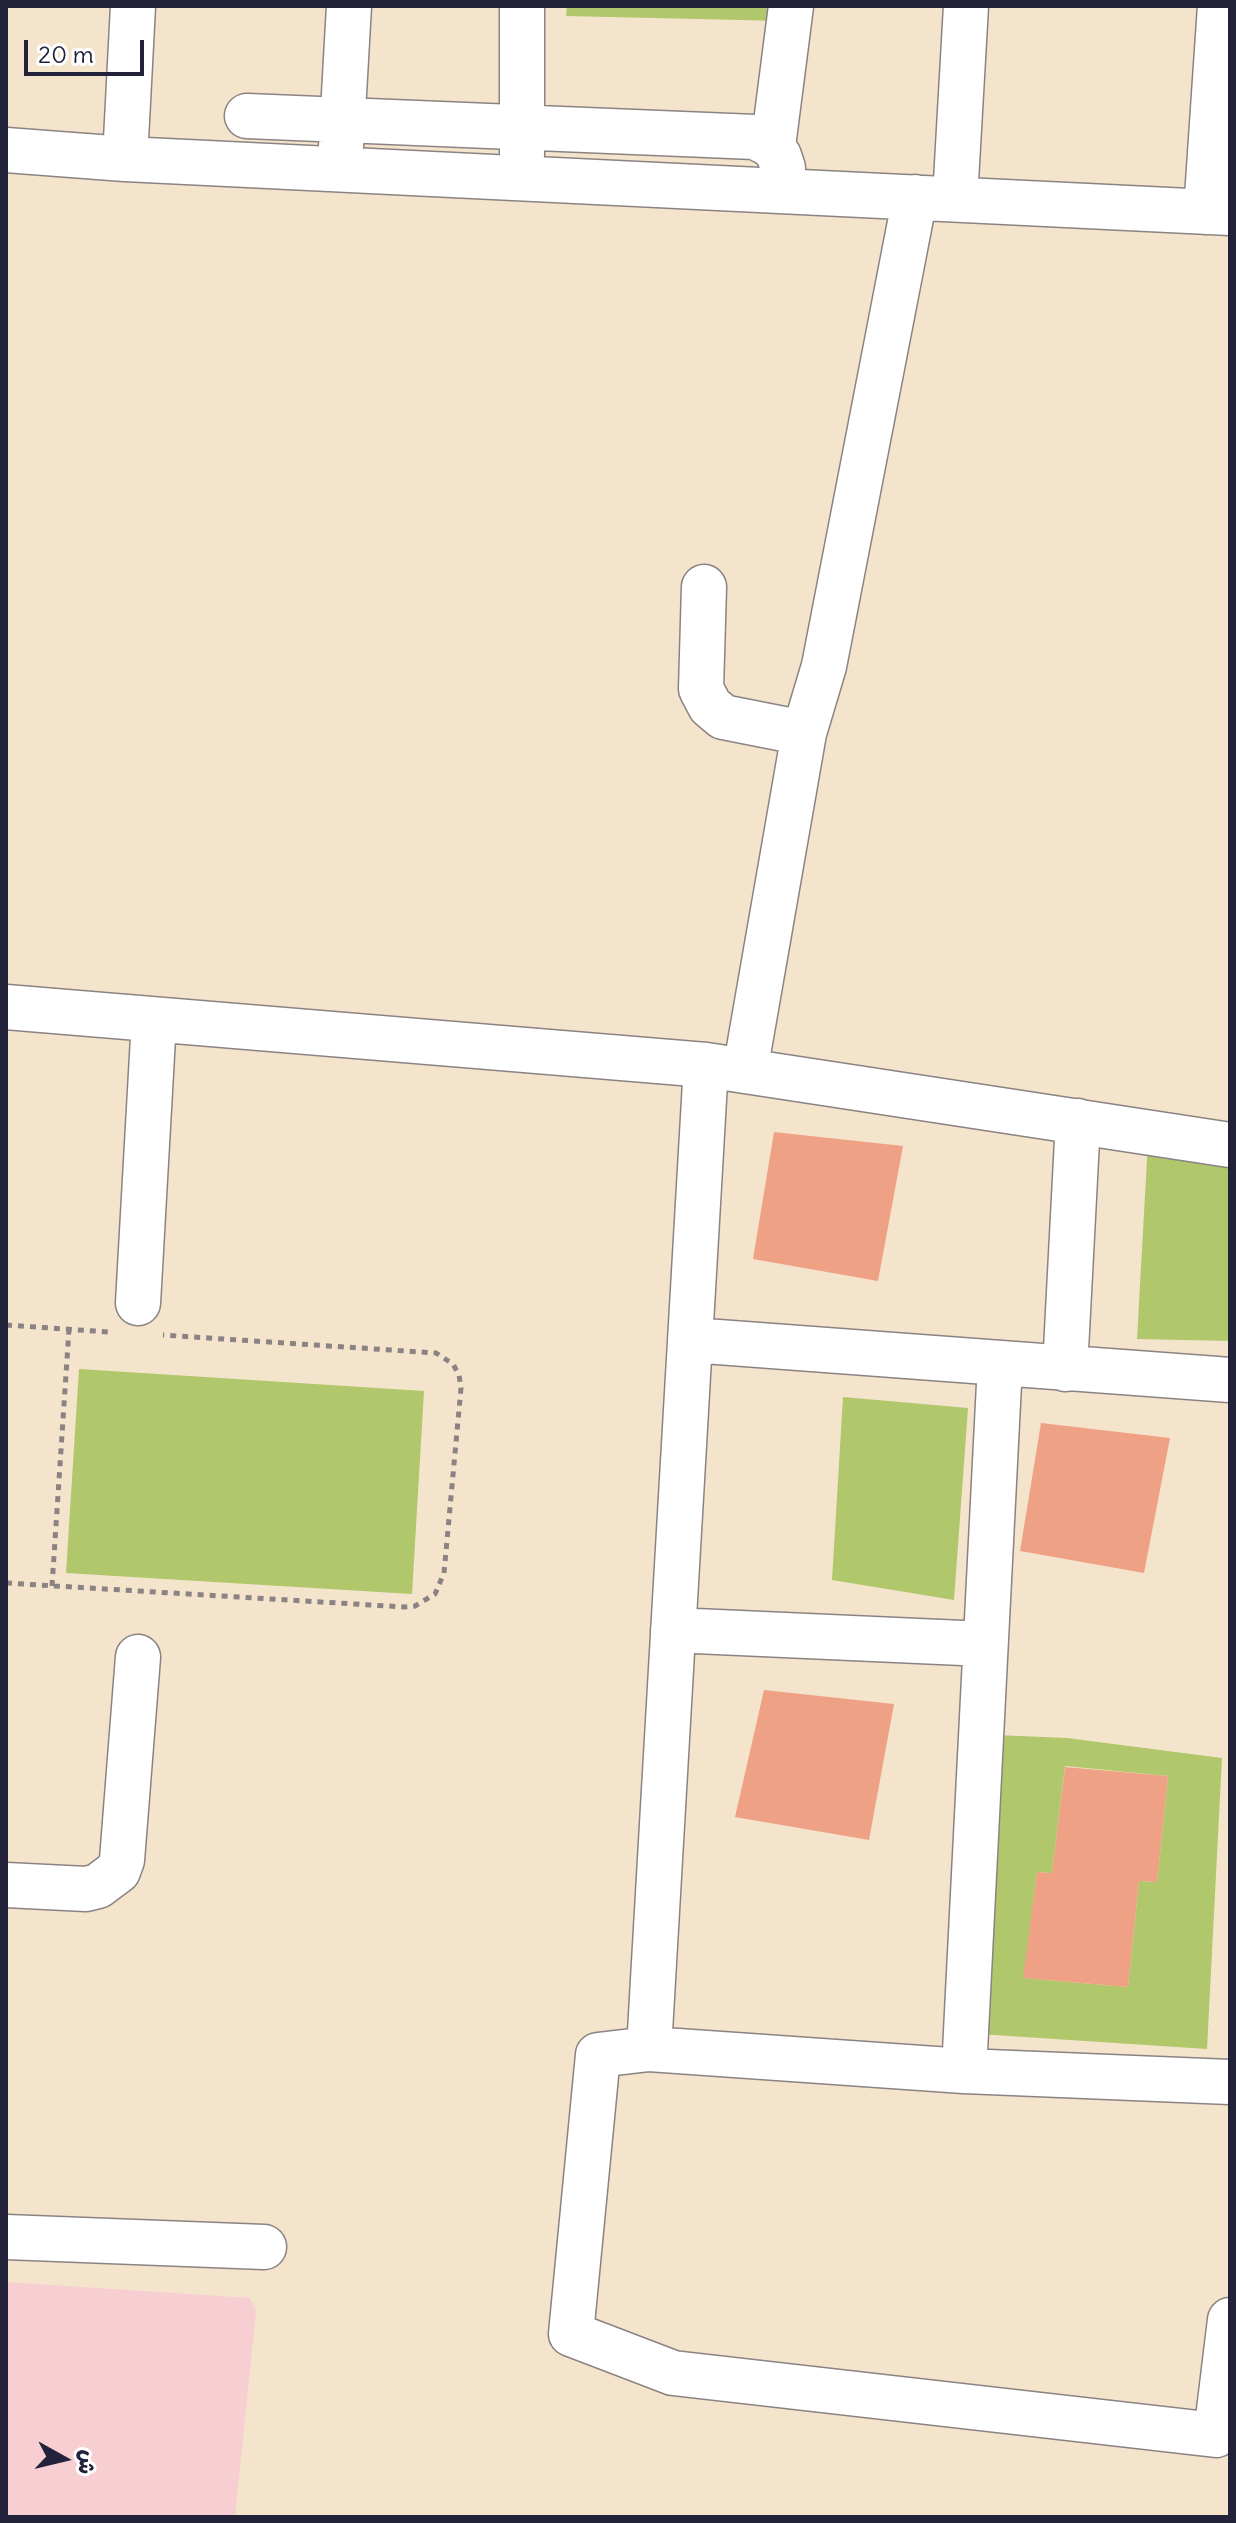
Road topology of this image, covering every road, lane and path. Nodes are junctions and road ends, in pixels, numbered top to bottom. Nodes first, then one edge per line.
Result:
1 (133, 6) edge
2 (349, 6) edge
3 (522, 6) edge
4 (791, 6) edge
5 (966, 6) edge
6 (1220, 6) edge
7 (247, 116) dead end
8 (343, 120) junction
9 (522, 128) junction
10 (773, 146) junction
11 (7, 153) edge
12 (125, 159) junction
13 (340, 169) junction
14 (521, 178) junction
15 (781, 190) junction
16 (935, 198) junction
17 (1218, 212) edge
18 (704, 587) dead end
19 (804, 733) junction
20 (6, 1007) edge
21 (154, 1020) junction
22 (726, 1068) junction
23 (1078, 1121) junction
24 (1230, 1145) edge
25 (138, 1324) junction
26 (6, 1325) edge
27 (69, 1329) junction
28 (691, 1340) junction
29 (1000, 1364) junction
30 (1065, 1369) junction
31 (1230, 1380) edge
32 (6, 1583) edge
33 (52, 1586) junction
34 (673, 1630) junction
35 (985, 1644) junction
36 (138, 1657) dead end
37 (6, 1885) edge
38 (649, 2049) junction
39 (964, 2071) junction
40 (1230, 2082) edge
41 (6, 2237) edge
42 (264, 2247) dead end
43 (1230, 2320) edge

1 - 12 street
2 - 8 street
3 - 9 street
4 - 10 street
5 - 16 street
6 - 17 street
7 - 8 street
8 - 9 street
8 - 13 street
9 - 10 street
9 - 14 street
10 - 15 street
11 - 12 street
12 - 13 street
13 - 14 street
14 - 15 street
15 - 16 street
16 - 17 street
16 - 19 street
18 - 19 street
19 - 22 street
20 - 21 street
21 - 22 street
21 - 25 street
22 - 23 street
22 - 28 street
23 - 24 street
23 - 30 street
25 - 27 path
25 - 33 path
26 - 27 path
27 - 33 path
28 - 29 street
28 - 34 street
29 - 30 street
29 - 35 street
30 - 31 street
32 - 33 path
34 - 35 street
34 - 38 street
35 - 39 street
36 - 37 street
38 - 39 street
38 - 43 street
39 - 40 street
41 - 42 street

